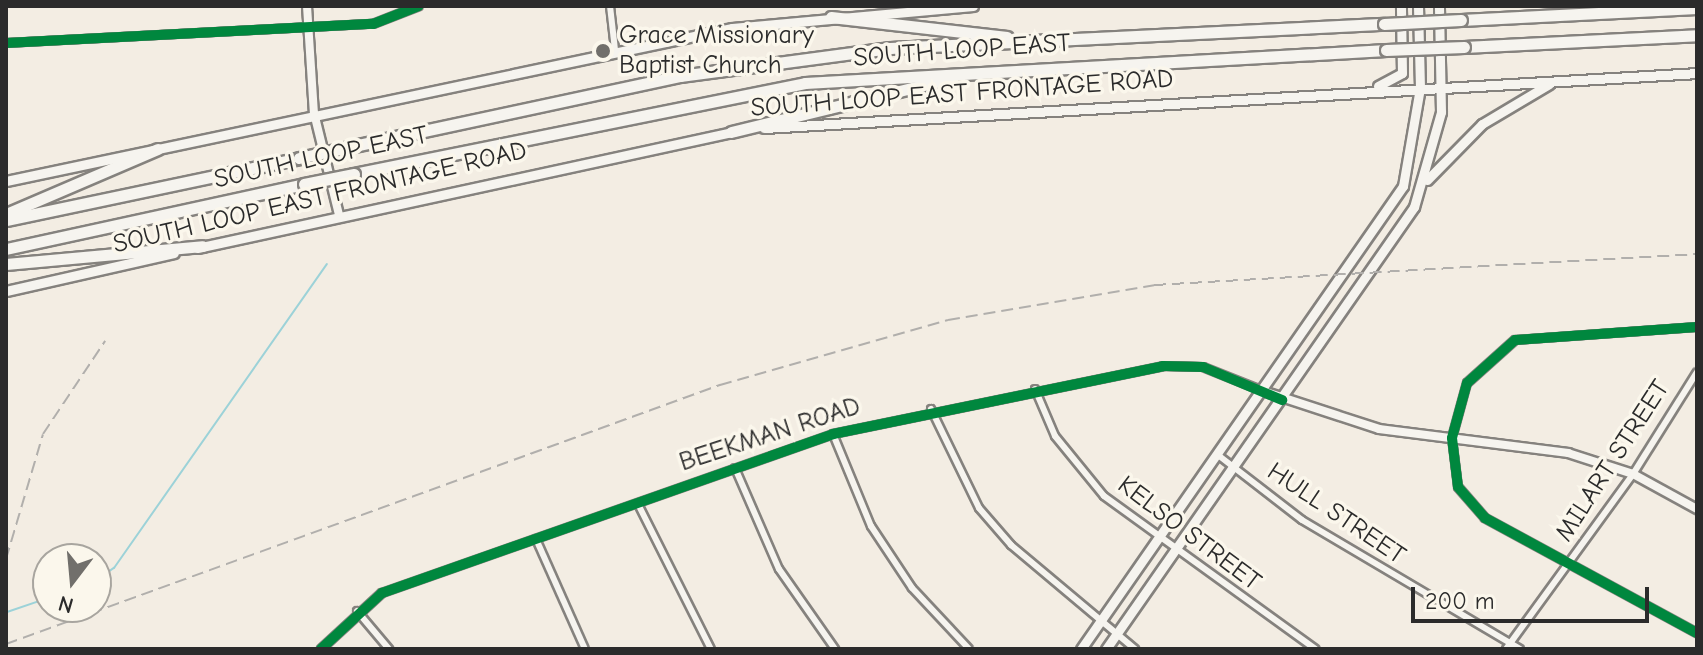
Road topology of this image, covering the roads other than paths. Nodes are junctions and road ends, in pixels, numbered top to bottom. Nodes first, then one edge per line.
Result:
1 (307, 6) edge
2 (419, 6) edge
3 (610, 6) edge
4 (973, 6) edge
5 (1401, 6) edge
6 (1418, 6) edge
7 (1439, 6) edge
8 (1697, 8) edge
9 (831, 17) junction
10 (308, 27) junction
11 (1697, 35) edge
12 (1039, 41) junction
13 (6, 43) edge
14 (615, 50) junction
15 (996, 69) junction
16 (1697, 73) edge
17 (1568, 79) junction
18 (1441, 87) junction
19 (1420, 88) junction
20 (1300, 94) junction
21 (314, 113) junction
22 (731, 132) junction
23 (158, 149) junction
24 (6, 181) edge
25 (1425, 183) junction
26 (339, 215) junction
27 (6, 217) edge
28 (1381, 225) junction
29 (1398, 235) junction
30 (202, 246) junction
31 (6, 249) edge
32 (6, 264) edge
33 (1342, 281) junction
34 (6, 291) edge
35 (1359, 291) junction
36 (1697, 327) edge
37 (1697, 372) edge
38 (1689, 383) junction
39 (1697, 388) edge
40 (1035, 389) junction
41 (1263, 391) junction
42 (1282, 400) junction
43 (931, 409) junction
44 (833, 434) junction
45 (1452, 438) junction
46 (1218, 455) junction
47 (1233, 466) junction
48 (735, 468) junction
49 (1633, 474) junction
50 (638, 504) junction
51 (1697, 509) edge
52 (536, 539) junction
53 (1157, 541) junction
54 (1174, 554) junction
55 (1571, 561) junction
56 (357, 611) junction
57 (1099, 623) junction
58 (1697, 633) edge
59 (1115, 635) junction
60 (1508, 646) edge
61 (321, 649) edge
62 (389, 649) edge
63 (585, 649) edge
64 (711, 649) edge
65 (835, 649) edge
66 (969, 649) edge
67 (1081, 649) edge
68 (1106, 649) edge
69 (1135, 649) edge
70 (1315, 649) edge
71 (1520, 649) edge

1 - 10 street
2 - 10 street
3 - 14 street
4 - 9 main road
5 - 20 main road
6 - 19 main road
7 - 18 main road
8 - 12 highway, SOUTH LOOP EAST, bridge
9 - 12 highway
9 - 14 main road
10 - 13 street
10 - 21 street
11 - 15 highway, SOUTH LOOP EAST, bridge
12 - 27 highway, SOUTH LOOP EAST, bridge
14 - 21 main road
15 - 22 highway
15 - 31 highway, SOUTH LOOP EAST, bridge
16 - 17 main road, SOUTH LOOP EAST FRONTAGE ROAD
17 - 18 main road, SOUTH LOOP EAST FRONTAGE ROAD
17 - 25 main road
18 - 19 main road, SOUTH LOOP EAST FRONTAGE ROAD
18 - 25 main road
19 - 20 main road, SOUTH LOOP EAST FRONTAGE ROAD
19 - 28 main road
20 - 22 main road, SOUTH LOOP EAST FRONTAGE ROAD
21 - 23 main road
21 - 26 street
22 - 26 main road, SOUTH LOOP EAST FRONTAGE ROAD
23 - 24 main road
23 - 27 highway
25 - 29 main road
26 - 30 main road, SOUTH LOOP EAST FRONTAGE ROAD
28 - 29 main road
28 - 33 main road
29 - 35 main road
30 - 32 highway
30 - 34 main road, SOUTH LOOP EAST FRONTAGE ROAD
33 - 35 main road
33 - 41 main road
35 - 42 main road
36 - 45 street
37 - 38 street, MILART STREET
38 - 39 street
38 - 49 street, MILART STREET
40 - 41 street, BEEKMAN ROAD
40 - 43 street, BEEKMAN ROAD
40 - 53 street, KELSO STREET
41 - 42 street
41 - 46 main road
42 - 45 street
42 - 47 main road
43 - 44 street, BEEKMAN ROAD
43 - 57 street
44 - 48 street, BEEKMAN ROAD
44 - 66 street
45 - 49 street
45 - 55 street
46 - 47 street, HULL STREET
46 - 53 main road
47 - 54 main road
47 - 60 street, HULL STREET
48 - 50 street, BEEKMAN ROAD
48 - 65 street
49 - 51 street
49 - 55 street, MILART STREET
50 - 52 street, BEEKMAN ROAD
50 - 64 street
52 - 56 street, BEEKMAN ROAD
52 - 63 street
53 - 54 street, KELSO STREET
53 - 57 main road
54 - 59 main road
54 - 70 street, KELSO STREET
55 - 58 street
55 - 60 street, MILART STREET
56 - 61 street, BEEKMAN ROAD
56 - 62 street
57 - 59 street
57 - 67 main road
59 - 68 main road
59 - 69 street
60 - 71 street, HULL STREET

